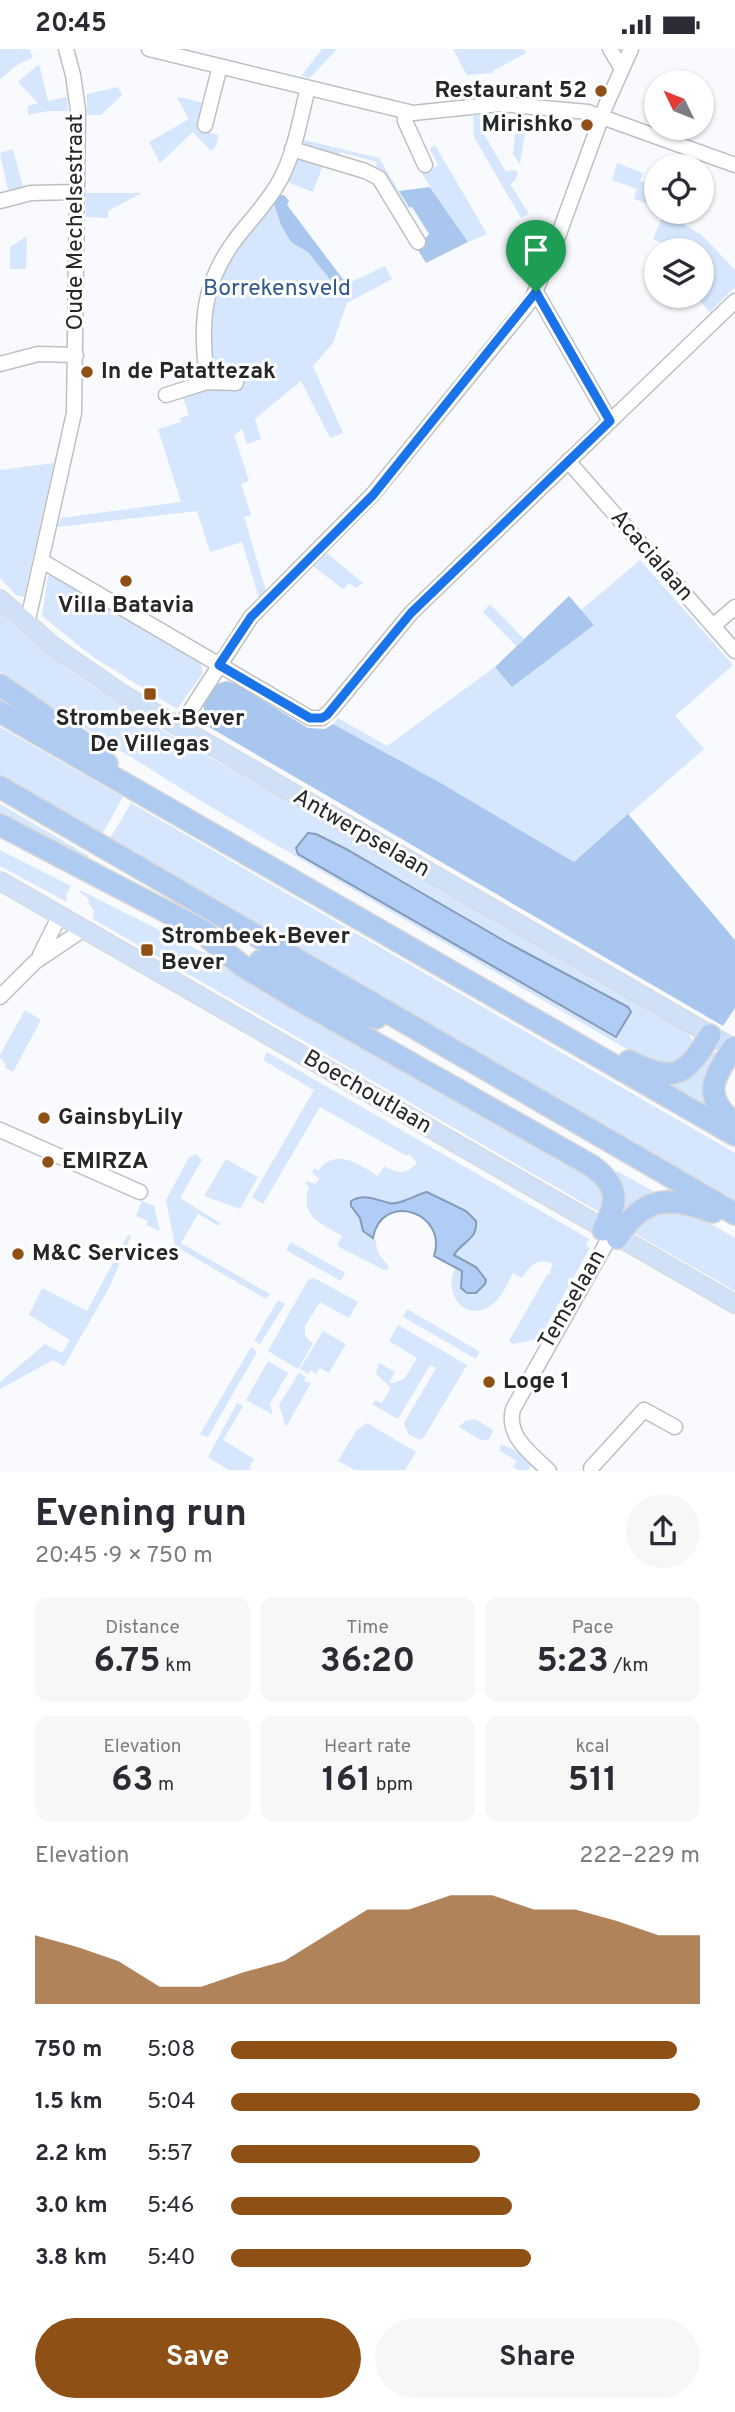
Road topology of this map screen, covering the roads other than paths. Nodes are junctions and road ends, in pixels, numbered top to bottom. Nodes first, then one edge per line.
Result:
1 (66, 49) edge
2 (149, 49) edge
3 (610, 49) edge
4 (631, 49) edge
5 (220, 66) junction
6 (622, 69) junction
7 (308, 88) junction
8 (405, 112) junction
9 (602, 116) junction
10 (205, 125) dead end
11 (292, 149) junction
12 (425, 165) dead end
13 (735, 165) edge
14 (77, 192) junction
15 (0, 201) edge
16 (418, 242) dead end
17 (536, 292) junction
18 (735, 301) edge
19 (76, 355) junction
20 (0, 364) edge
21 (207, 383) junction
22 (236, 383) dead end
23 (166, 395) dead end
24 (610, 421) junction
25 (568, 461) junction
26 (42, 561) junction
27 (0, 599) edge
28 (735, 607) edge
29 (27, 624) junction
30 (713, 626) junction
31 (735, 651) edge
32 (219, 665) junction
33 (0, 685) edge
34 (0, 712) edge
35 (179, 729) junction
36 (122, 782) junction
37 (0, 787) edge
38 (0, 825) edge
39 (0, 881) edge
40 (60, 915) junction
41 (195, 927) junction
42 (84, 929) junction
43 (35, 962) junction
44 (459, 977) junction
45 (0, 997) edge
46 (710, 1035) junction
47 (734, 1049) edge
48 (461, 1055) junction
49 (735, 1123) edge
50 (0, 1129) edge
51 (735, 1135) edge
52 (141, 1192) dead end
53 (735, 1217) edge
54 (610, 1234) junction
55 (735, 1304) edge
56 (676, 1427) dead end
57 (591, 1468) dead end
58 (550, 1471) edge

1 - 14 street, Oude Mechelsestraat
2 - 5 street
3 - 6 street
4 - 6 street
5 - 7 street
5 - 10 street
6 - 9 street
7 - 8 street
7 - 11 street
8 - 9 street
8 - 12 street
9 - 13 street
9 - 17 street
11 - 16 street
11 - 21 street
14 - 15 street
14 - 19 street, Oude Mechelsestraat
17 - 24 street
17 - 32 street
18 - 24 street
19 - 20 street
19 - 26 street, Oude Mechelsestraat
21 - 22 street
21 - 23 street
24 - 25 street
25 - 30 street, Acacialaan
25 - 32 street
26 - 29 street, Oude Mechelsestraat
26 - 32 street
27 - 29 main road, Antwerpselaan
28 - 30 street
29 - 35 main road, Antwerpselaan
30 - 31 street, Acacialaan
32 - 35 street
33 - 36 highway
34 - 36 highway
35 - 46 main road, Antwerpselaan
36 - 44 highway
37 - 48 highway
38 - 41 highway
39 - 40 main road, Boechoutlaan
40 - 42 main road, Boechoutlaan
40 - 43 street
41 - 48 highway
41 - 54 highway
42 - 43 street
42 - 54 main road, Boechoutlaan
43 - 45 street
44 - 46 highway
44 - 51 highway
46 - 47 main road, Antwerpselaan
47 - 49 highway
48 - 53 highway
50 - 52 street
53 - 54 highway
54 - 55 main road, Boechoutlaan
54 - 58 street, Temselaan
56 - 57 street

